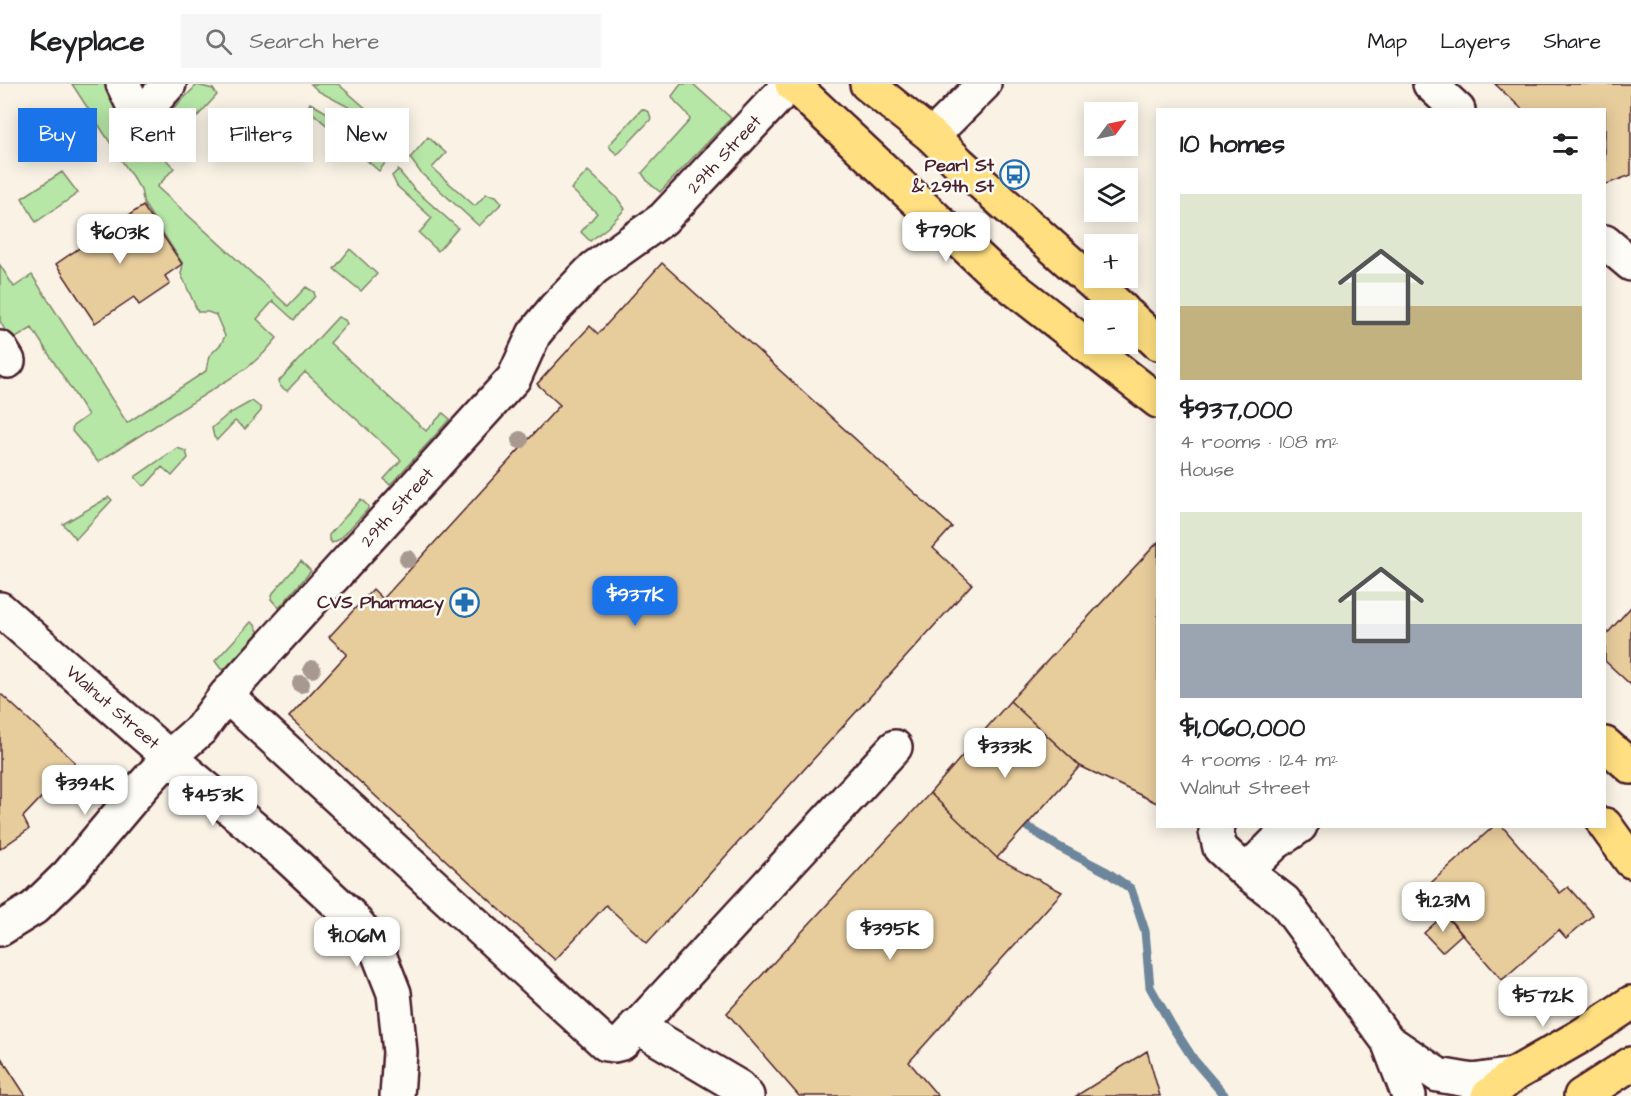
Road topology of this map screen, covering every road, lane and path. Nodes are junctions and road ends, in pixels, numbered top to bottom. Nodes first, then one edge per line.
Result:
1 (123, 84) edge
2 (169, 84) edge
3 (791, 84) edge
4 (867, 84) edge
5 (984, 84) edge
6 (1430, 84) edge
7 (1456, 108) edge
8 (932, 136) junction
9 (1606, 243) edge
10 (1631, 264) edge
11 (1112, 300) edge
12 (1138, 324) edge
13 (1156, 340) edge
14 (1156, 399) edge
15 (0, 609) edge
16 (226, 695) junction
17 (1606, 745) edge
18 (894, 747) dead end
19 (169, 757) junction
20 (1631, 767) edge
21 (1606, 805) edge
22 (1606, 826) edge
23 (1631, 827) edge
24 (1217, 828) edge
25 (1298, 828) edge
26 (1631, 861) edge
27 (1246, 872) junction
28 (0, 929) edge
29 (1631, 976) edge
30 (1631, 1003) edge
31 (636, 1026) junction
32 (1581, 1036) junction
33 (1388, 1041) junction
34 (1631, 1064) edge
35 (1513, 1075) junction
36 (396, 1096) edge
37 (747, 1096) edge
38 (1409, 1096) edge
39 (1488, 1096) edge
40 (1581, 1096) edge

1 - 2 street
3 - 14 main road
3 - 16 street, 29th Street
4 - 8 main road
5 - 8 street
6 - 7 street
8 - 11 main road
9 - 10 street
12 - 13 main road
15 - 19 street, Walnut Street
16 - 19 street, 29th Street
16 - 31 street
17 - 20 main road
18 - 31 street
19 - 28 street, 29th Street
19 - 36 street, Walnut Street
21 - 23 main road
22 - 26 main road
24 - 27 street
25 - 27 street
27 - 33 street
29 - 32 main road
30 - 32 main road
31 - 37 street
32 - 35 main road
33 - 35 street
33 - 38 street
34 - 40 main road
35 - 39 main road

